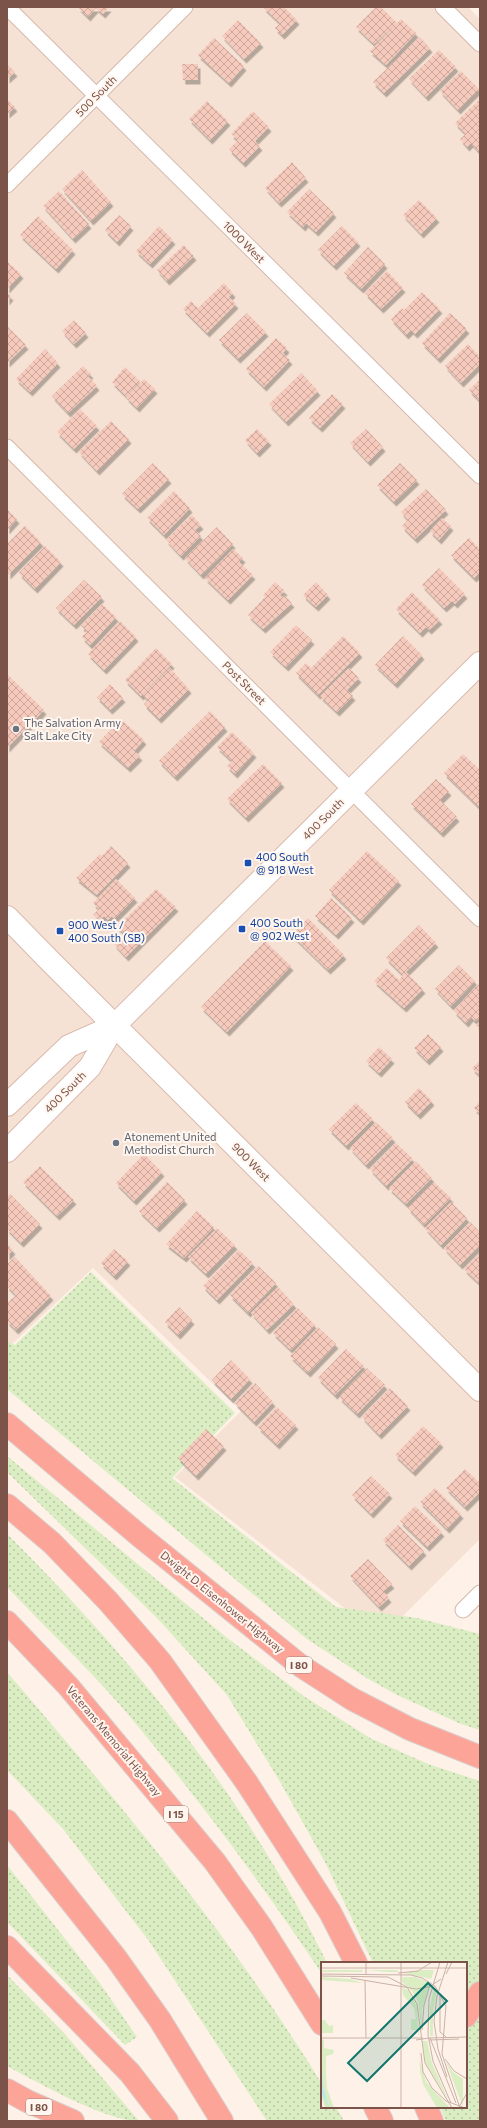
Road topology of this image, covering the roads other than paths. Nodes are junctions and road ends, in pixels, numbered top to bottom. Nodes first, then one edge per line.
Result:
1 (7, 7) edge
2 (185, 7) edge
3 (443, 7) edge
4 (480, 44) edge
5 (96, 96) junction
6 (7, 185) edge
7 (7, 447) edge
8 (480, 476) edge
9 (480, 663) edge
10 (351, 791) junction
11 (7, 917) edge
12 (480, 919) edge
13 (114, 1026) junction
14 (7, 1105) edge
15 (7, 1151) edge
16 (480, 1390) edge
17 (7, 1424) edge
18 (10, 1504) edge
19 (480, 1593) edge
20 (463, 1610) dead end
21 (7, 1622) edge
22 (480, 1757) edge
23 (7, 1822) edge
24 (7, 1947) edge
25 (355, 1962) edge
26 (480, 1993) edge
27 (467, 2014) edge
28 (321, 2022) edge
29 (7, 2090) edge
30 (424, 2108) edge
31 (425, 2108) edge
32 (73, 2121) edge
33 (167, 2121) edge
34 (222, 2121) edge
35 (417, 2121) edge
36 (432, 2121) edge

1 - 5 street, 1000 West
2 - 5 street, 500 South
3 - 4 street
5 - 6 street, 500 South
5 - 8 street, 1000 West
7 - 10 street, Post Street
9 - 10 main road, 400 South
10 - 12 street, Post Street
10 - 13 main road, 400 South
11 - 13 main road, 900 West
13 - 14 main road, 400 South
13 - 15 main road, 400 South
13 - 16 main road, 900 West
17 - 22 highway, Dwight D. Eisenhower Highway / I 80
18 - 25 highway
19 - 20 street
21 - 28 highway, Veterans Memorial Highway / I 15
23 - 34 highway
24 - 33 highway
26 - 27 highway
29 - 32 highway, I 80
30 - 35 highway
31 - 36 highway

